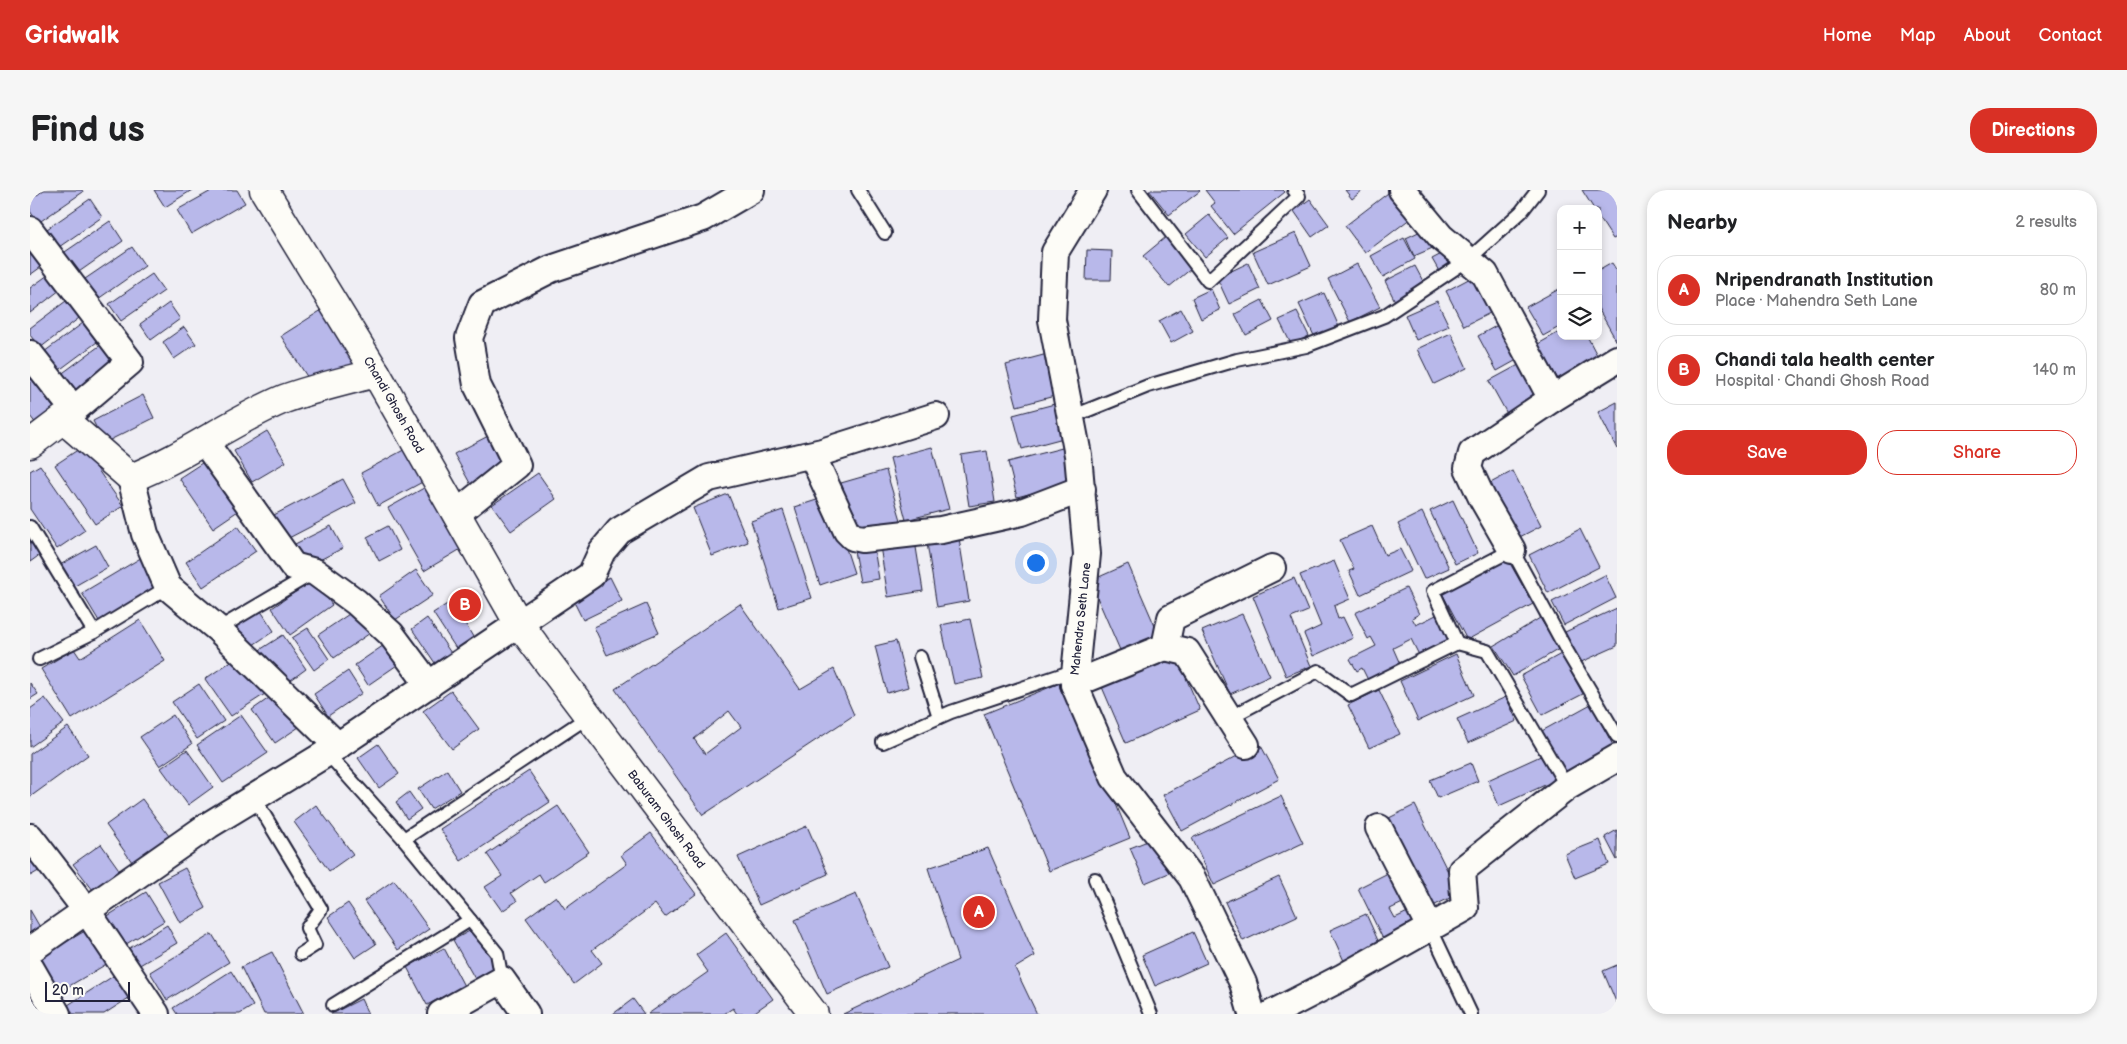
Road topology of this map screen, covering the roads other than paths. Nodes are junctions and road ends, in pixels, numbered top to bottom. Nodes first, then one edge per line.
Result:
1 (264, 190) edge
2 (858, 190) edge
3 (1093, 190) edge
4 (1138, 190) edge
5 (1294, 190) edge
6 (1402, 190) edge
7 (1538, 190) edge
8 (739, 193) edge
9 (30, 230) edge
10 (885, 233) dead end
11 (1470, 259) junction
12 (30, 354) edge
13 (1617, 359) edge
14 (376, 372) junction
15 (1552, 399) junction
16 (68, 414) junction
17 (936, 416) dead end
18 (1072, 417) junction
19 (204, 441) junction
20 (30, 444) edge
21 (812, 455) junction
22 (131, 478) junction
23 (1082, 490) junction
24 (456, 514) junction
25 (30, 527) edge
26 (1512, 550) junction
27 (1272, 568) dead end
28 (316, 572) junction
29 (168, 587) junction
30 (519, 624) junction
31 (218, 629) junction
32 (94, 632) junction
33 (1457, 643) junction
34 (1165, 647) junction
35 (920, 658) dead end
36 (39, 660) dead end
37 (1075, 677) junction
38 (429, 685) junction
39 (588, 717) junction
40 (939, 717) junction
41 (1229, 718) junction
42 (1617, 736) edge
43 (883, 742) dead end
44 (1246, 745) dead end
45 (332, 749) junction
46 (1617, 758) edge
47 (1567, 787) junction
48 (254, 798) junction
49 (1379, 828) dead end
50 (30, 837) edge
51 (404, 840) junction
52 (1095, 879) dead end
53 (87, 911) junction
54 (470, 920) junction
55 (1430, 927) junction
56 (30, 950) edge
57 (301, 954) dead end
58 (30, 967) edge
59 (502, 980) junction
60 (333, 1004) dead end
61 (57, 1014) edge
62 (156, 1014) edge
63 (441, 1014) edge
64 (526, 1014) edge
65 (814, 1014) edge
66 (1151, 1014) edge
67 (1252, 1014) edge
68 (1271, 1014) edge
69 (1471, 1014) edge

1 - 14 street, Chandi Ghosh Road
2 - 10 lane
3 - 18 street, Mahendra Seth Lane
4 - 5 lane
6 - 11 street
7 - 11 lane
8 - 24 street
9 - 16 street
11 - 15 street
11 - 18 lane
12 - 16 street
13 - 15 street
14 - 19 street
14 - 24 street, Chandi Ghosh Road
15 - 26 street
16 - 20 street
16 - 22 street
17 - 21 street
18 - 23 street, Mahendra Seth Lane
19 - 22 street
19 - 28 street
21 - 23 street
21 - 30 street
22 - 29 street
23 - 37 street, Mahendra Seth Lane
24 - 30 street, Chandi Ghosh Road
25 - 32 lane
26 - 33 lane
26 - 42 lane
27 - 34 street
28 - 31 lane
28 - 38 street
29 - 31 street
29 - 32 lane
30 - 38 street
30 - 39 street, Baburam Ghosh Road
31 - 45 street
32 - 36 lane
33 - 41 lane
33 - 47 lane
34 - 37 street
34 - 41 street
35 - 40 lane
37 - 40 lane
37 - 67 street, Mahendra Seth Lane
38 - 45 street
39 - 51 lane
39 - 65 street, Baburam Ghosh Road
40 - 43 lane
41 - 44 street
45 - 48 street
45 - 51 lane
46 - 47 street
47 - 55 street
48 - 53 street
48 - 57 lane
49 - 55 street
50 - 53 street
51 - 54 lane
52 - 66 lane
53 - 56 street
53 - 62 street
54 - 59 lane
54 - 60 lane
55 - 68 street
55 - 69 lane
58 - 61 street
59 - 63 street
59 - 64 street

